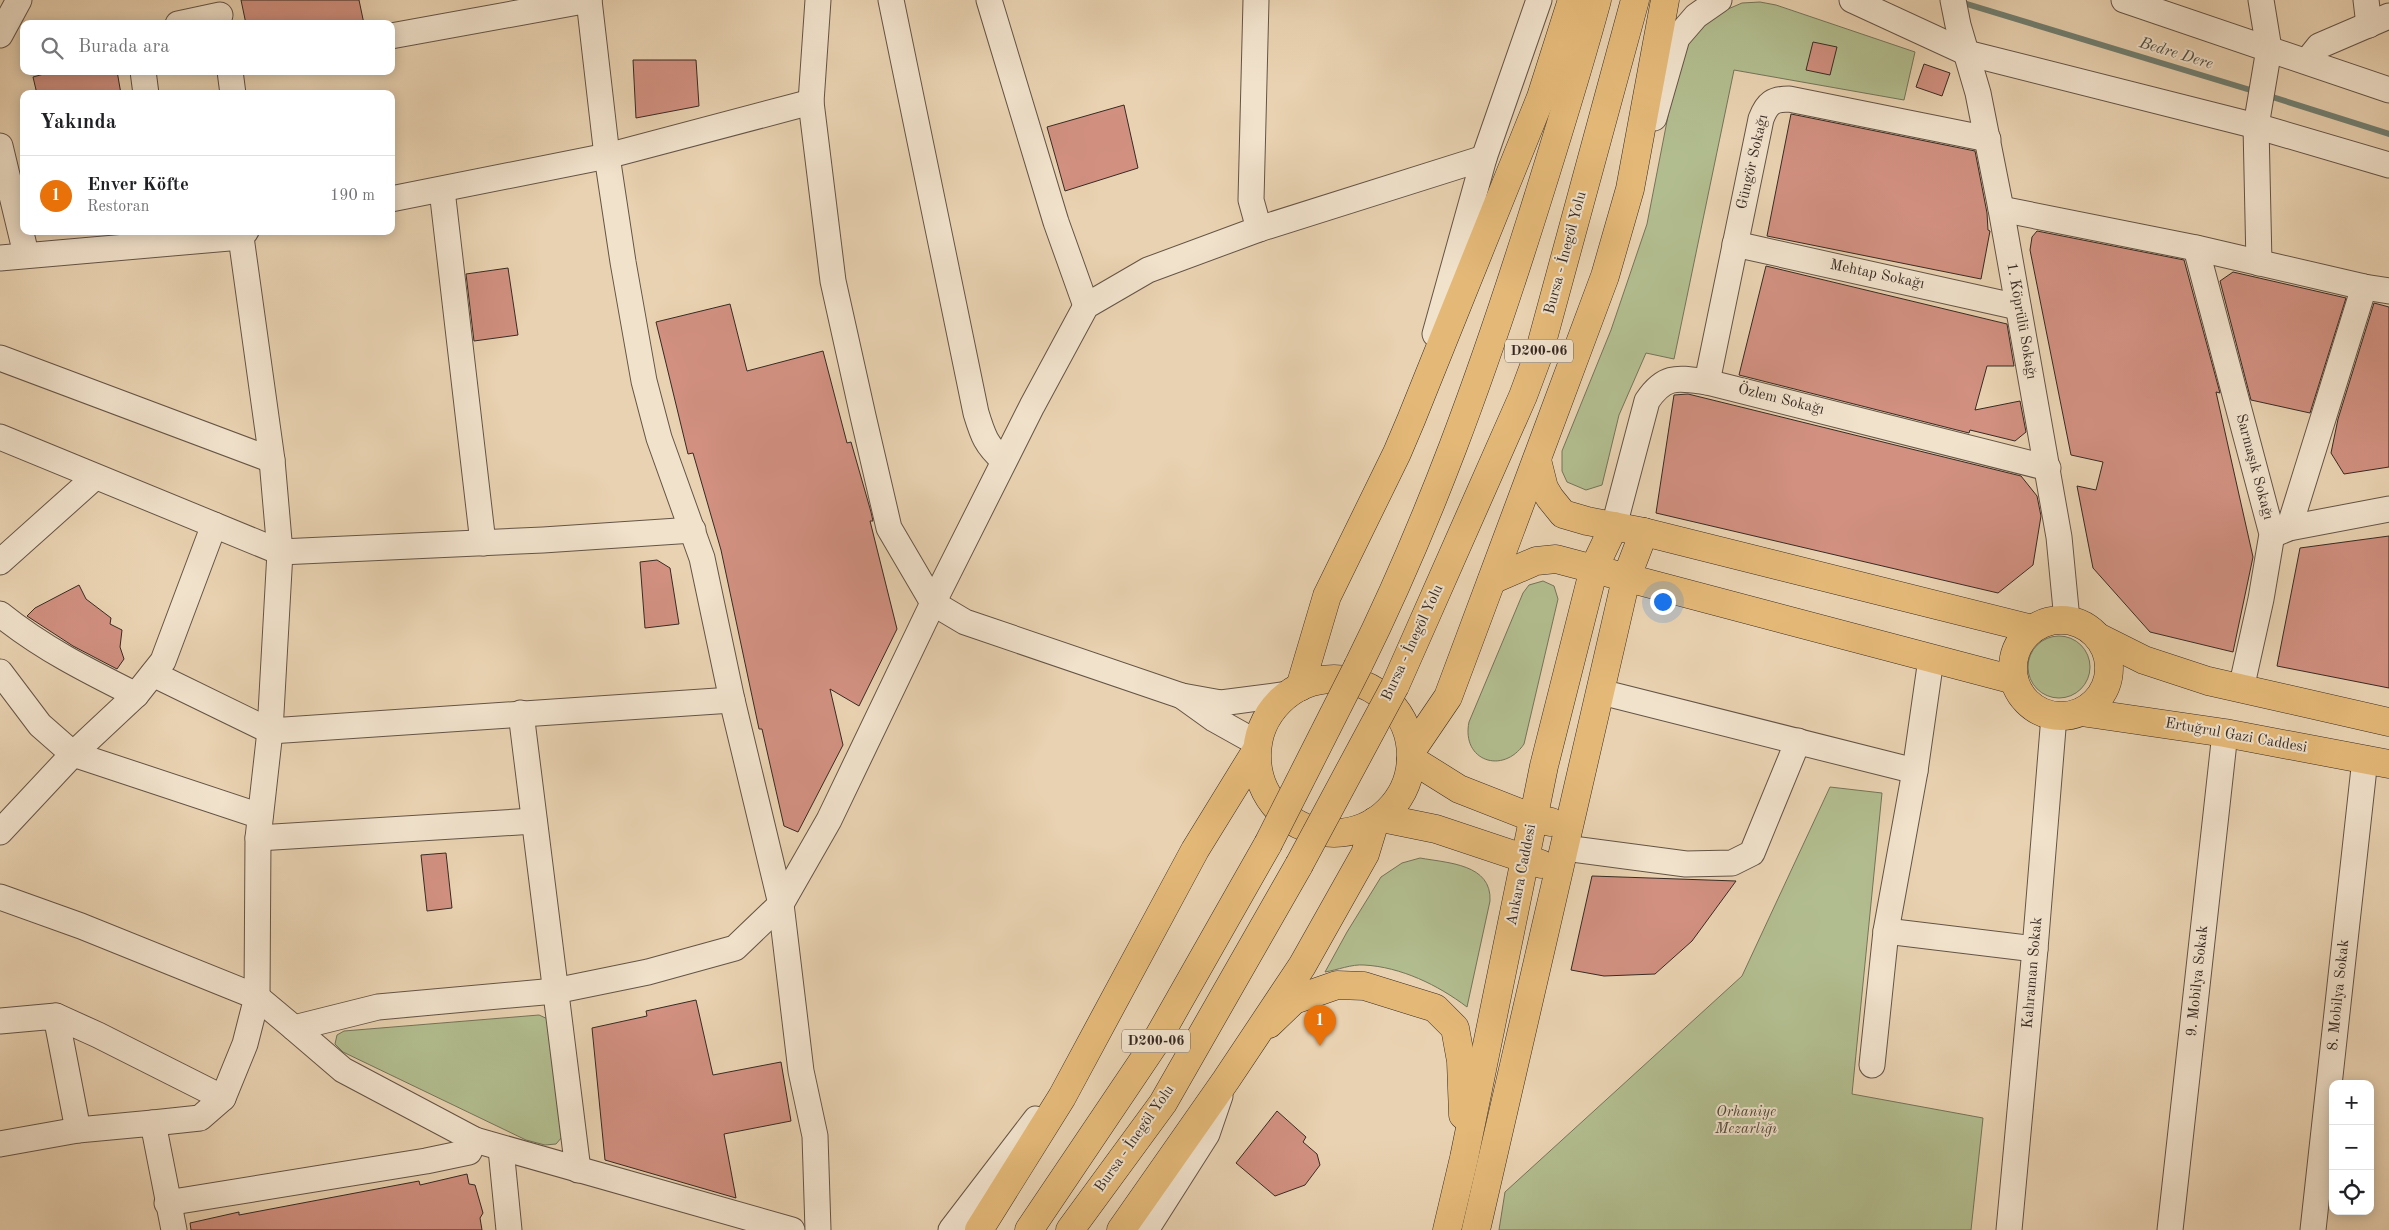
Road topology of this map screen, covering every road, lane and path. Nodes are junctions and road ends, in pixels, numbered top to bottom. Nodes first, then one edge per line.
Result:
1 (589, 0) edge
2 (818, 0) edge
3 (891, 0) edge
4 (988, 0) edge
5 (1256, 0) edge
6 (1540, 0) edge
7 (1572, 0) edge
8 (1597, 0) edge
9 (1635, 0) edge
10 (1665, 0) edge
11 (1719, 0) edge
12 (1852, 0) edge
13 (1953, 0) edge
14 (2124, 0) edge
15 (2261, 0) edge
16 (2366, 0) edge
17 (219, 13) edge
18 (193, 20) edge
19 (2379, 20) edge
20 (395, 35) edge
21 (1967, 53) junction
22 (2268, 56) junction
23 (2307, 61) junction
24 (144, 75) edge
25 (231, 75) edge
26 (145, 90) edge
27 (232, 90) edge
28 (2389, 90) edge
29 (811, 102) junction
30 (2257, 119) junction
31 (1988, 139) junction
32 (0, 146) edge
33 (607, 156) junction
34 (1484, 158) junction
35 (2389, 165) edge
36 (1633, 171) junction
37 (442, 190) junction
38 (395, 198) edge
39 (2001, 208) junction
40 (20, 229) edge
41 (1259, 229) junction
42 (21, 235) edge
43 (233, 235) edge
44 (244, 235) edge
45 (1735, 244) junction
46 (2196, 248) junction
47 (26, 254) junction
48 (0, 258) edge
49 (2259, 264) junction
50 (2364, 287) junction
51 (2389, 291) edge
52 (1086, 306) junction
53 (2018, 307) junction
54 (0, 358) edge
55 (1707, 382) junction
56 (1411, 420) junction
57 (0, 437) edge
58 (272, 460) junction
59 (1537, 460) junction
60 (1004, 461) junction
61 (2048, 468) junction
62 (95, 477) junction
63 (2389, 510) edge
64 (214, 526) junction
65 (1614, 526) junction
66 (692, 530) junction
67 (2280, 531) junction
68 (1644, 532) junction
69 (483, 543) junction
70 (280, 552) junction
71 (0, 562) edge
72 (1594, 568) junction
73 (1626, 579) junction
74 (1492, 580) junction
75 (933, 603) junction
76 (0, 614) edge
77 (2067, 620) junction
78 (2032, 629) junction
79 (2098, 637) junction
80 (1931, 659) junction
81 (0, 672) edge
82 (153, 674) junction
83 (2014, 680) junction
84 (2241, 689) junction
85 (1294, 691) junction
86 (1601, 692) junction
87 (136, 694) junction
88 (1182, 696) junction
89 (732, 700) junction
90 (2082, 712) junction
91 (521, 713) junction
92 (2054, 716) junction
93 (2389, 722) edge
94 (270, 731) junction
95 (2225, 733) junction
96 (1798, 741) junction
97 (1256, 747) junction
98 (73, 754) junction
99 (1411, 754) junction
100 (2377, 762) edge
101 (1915, 771) junction
102 (1533, 818) junction
103 (1379, 819) junction
104 (534, 821) junction
105 (259, 827) junction
106 (0, 832) edge
107 (1565, 848) junction
108 (1525, 860) junction
109 (0, 897) edge
110 (781, 904) junction
111 (1886, 931) junction
112 (2036, 949) junction
113 (555, 991) junction
114 (257, 997) junction
115 (56, 1016) junction
116 (0, 1021) edge
117 (294, 1028) junction
118 (1255, 1037) junction
119 (1083, 1058) junction
120 (1872, 1065) dead end
121 (1226, 1080) junction
122 (222, 1098) junction
123 (154, 1123) junction
124 (78, 1130) junction
125 (475, 1140) junction
126 (0, 1144) edge
127 (501, 1148) junction
128 (1464, 1158) junction
129 (578, 1170) junction
130 (167, 1203) junction
131 (174, 1230) edge
132 (509, 1230) edge
133 (792, 1230) edge
134 (818, 1230) edge
135 (951, 1230) edge
136 (979, 1230) edge
137 (1029, 1230) edge
138 (1070, 1230) edge
139 (1121, 1230) edge
140 (1146, 1230) edge
141 (1447, 1230) edge
142 (1476, 1230) edge
143 (2009, 1230) edge
144 (2170, 1230) edge
145 (2313, 1230) edge

1 - 20 street
1 - 33 street
2 - 29 street
3 - 60 street
4 - 52 street
5 - 41 street
6 - 34 street
7 - 56 main road
8 - 137 main road, D200-06, bridge
9 - 138 main road, Bursa - İnegöl Yolu / D200-06, bridge
10 - 36 main road
11 - 36 street
12 - 21 street
13 - 21 street, 1. Köprülü Sokağı
14 - 22 street
15 - 22 street
16 - 19 street
17 - 18 street
19 - 23 street
21 - 30 street
21 - 31 street, 1. Köprülü Sokağı
22 - 23 street
22 - 30 street
23 - 28 street
24 - 26 street
25 - 27 street
29 - 33 street
29 - 75 street
30 - 35 street
30 - 49 street
31 - 39 street, 1. Köprülü Sokağı
31 - 45 street, Güngör Sokağı
32 - 40 street
33 - 37 street
33 - 66 street
34 - 41 street
34 - 56 street
36 - 59 main road
37 - 38 street
37 - 69 street
39 - 46 street
39 - 53 street, 1. Köprülü Sokağı
41 - 52 street
42 - 47 street
43 - 47 street
44 - 58 street
45 - 53 street, Mehtap Sokağı
45 - 55 street, Güngör Sokağı
46 - 49 street
46 - 67 street, Sarmaşık Sokağı
47 - 48 street
49 - 50 street
50 - 51 street
50 - 67 street
52 - 60 street
53 - 61 street, 1. Köprülü Sokağı
54 - 58 street
55 - 61 street, Özlem Sokağı
55 - 65 street, Özlem Sokağı
56 - 85 main road
57 - 62 street
58 - 70 street
59 - 65 main road
59 - 74 main road
60 - 75 street
61 - 77 street, 1. Köprülü Sokağı
62 - 64 street
62 - 71 street
63 - 67 street
64 - 70 street
64 - 82 street
65 - 68 main road
65 - 72 main road, Ankara Caddesi
66 - 69 street
66 - 89 street
67 - 84 street, Sarmaşık Sokağı
68 - 73 main road
68 - 78 main road
69 - 70 street
70 - 94 street
72 - 73 main road
72 - 74 main road
72 - 102 main road, Ankara Caddesi
73 - 80 main road
73 - 86 main road
74 - 99 main road
75 - 88 street
75 - 110 street
76 - 87 street
77 - 78 main road
77 - 79 main road
78 - 83 main road
79 - 84 main road
79 - 90 main road
80 - 83 main road
80 - 101 street
81 - 98 street
82 - 87 street
82 - 94 street
83 - 92 main road
84 - 93 main road
85 - 88 street
85 - 97 main road
85 - 99 main road
86 - 96 street
86 - 107 main road
87 - 98 street
88 - 97 street
89 - 91 street
89 - 110 street
90 - 92 main road
90 - 95 main road, Ertuğrul Gazi Caddesi
91 - 94 street
91 - 104 street
92 - 112 street, Kahraman Sokak
94 - 105 street
95 - 100 main road, Ertuğrul Gazi Caddesi
95 - 144 street, 9. Mobilya Sokak
96 - 101 street
96 - 107 street
97 - 103 main road
97 - 119 main road
98 - 105 street
98 - 106 street
99 - 102 main road
99 - 103 main road
100 - 145 street, 8. Mobilya Sokak
101 - 111 street
102 - 107 main road
102 - 108 main road, Ankara Caddesi
103 - 108 main road
103 - 118 main road
104 - 105 street
104 - 113 street
105 - 114 street
107 - 108 main road
107 - 142 main road
108 - 128 main road, Ankara Caddesi
109 - 114 street
110 - 113 street
110 - 134 street
111 - 112 street
111 - 120 street
112 - 143 street, Kahraman Sokak
113 - 117 street
113 - 129 street
114 - 117 street
114 - 122 street
115 - 116 street
115 - 122 street
115 - 124 street
117 - 125 street
118 - 121 main road
118 - 128 main road
119 - 135 street
119 - 136 main road
121 - 139 main road
121 - 140 street
122 - 123 street
123 - 124 street
123 - 130 street
124 - 126 street
125 - 127 street
125 - 130 street
127 - 129 street
127 - 132 street
128 - 141 main road, Ankara Caddesi
129 - 133 street
130 - 131 street

